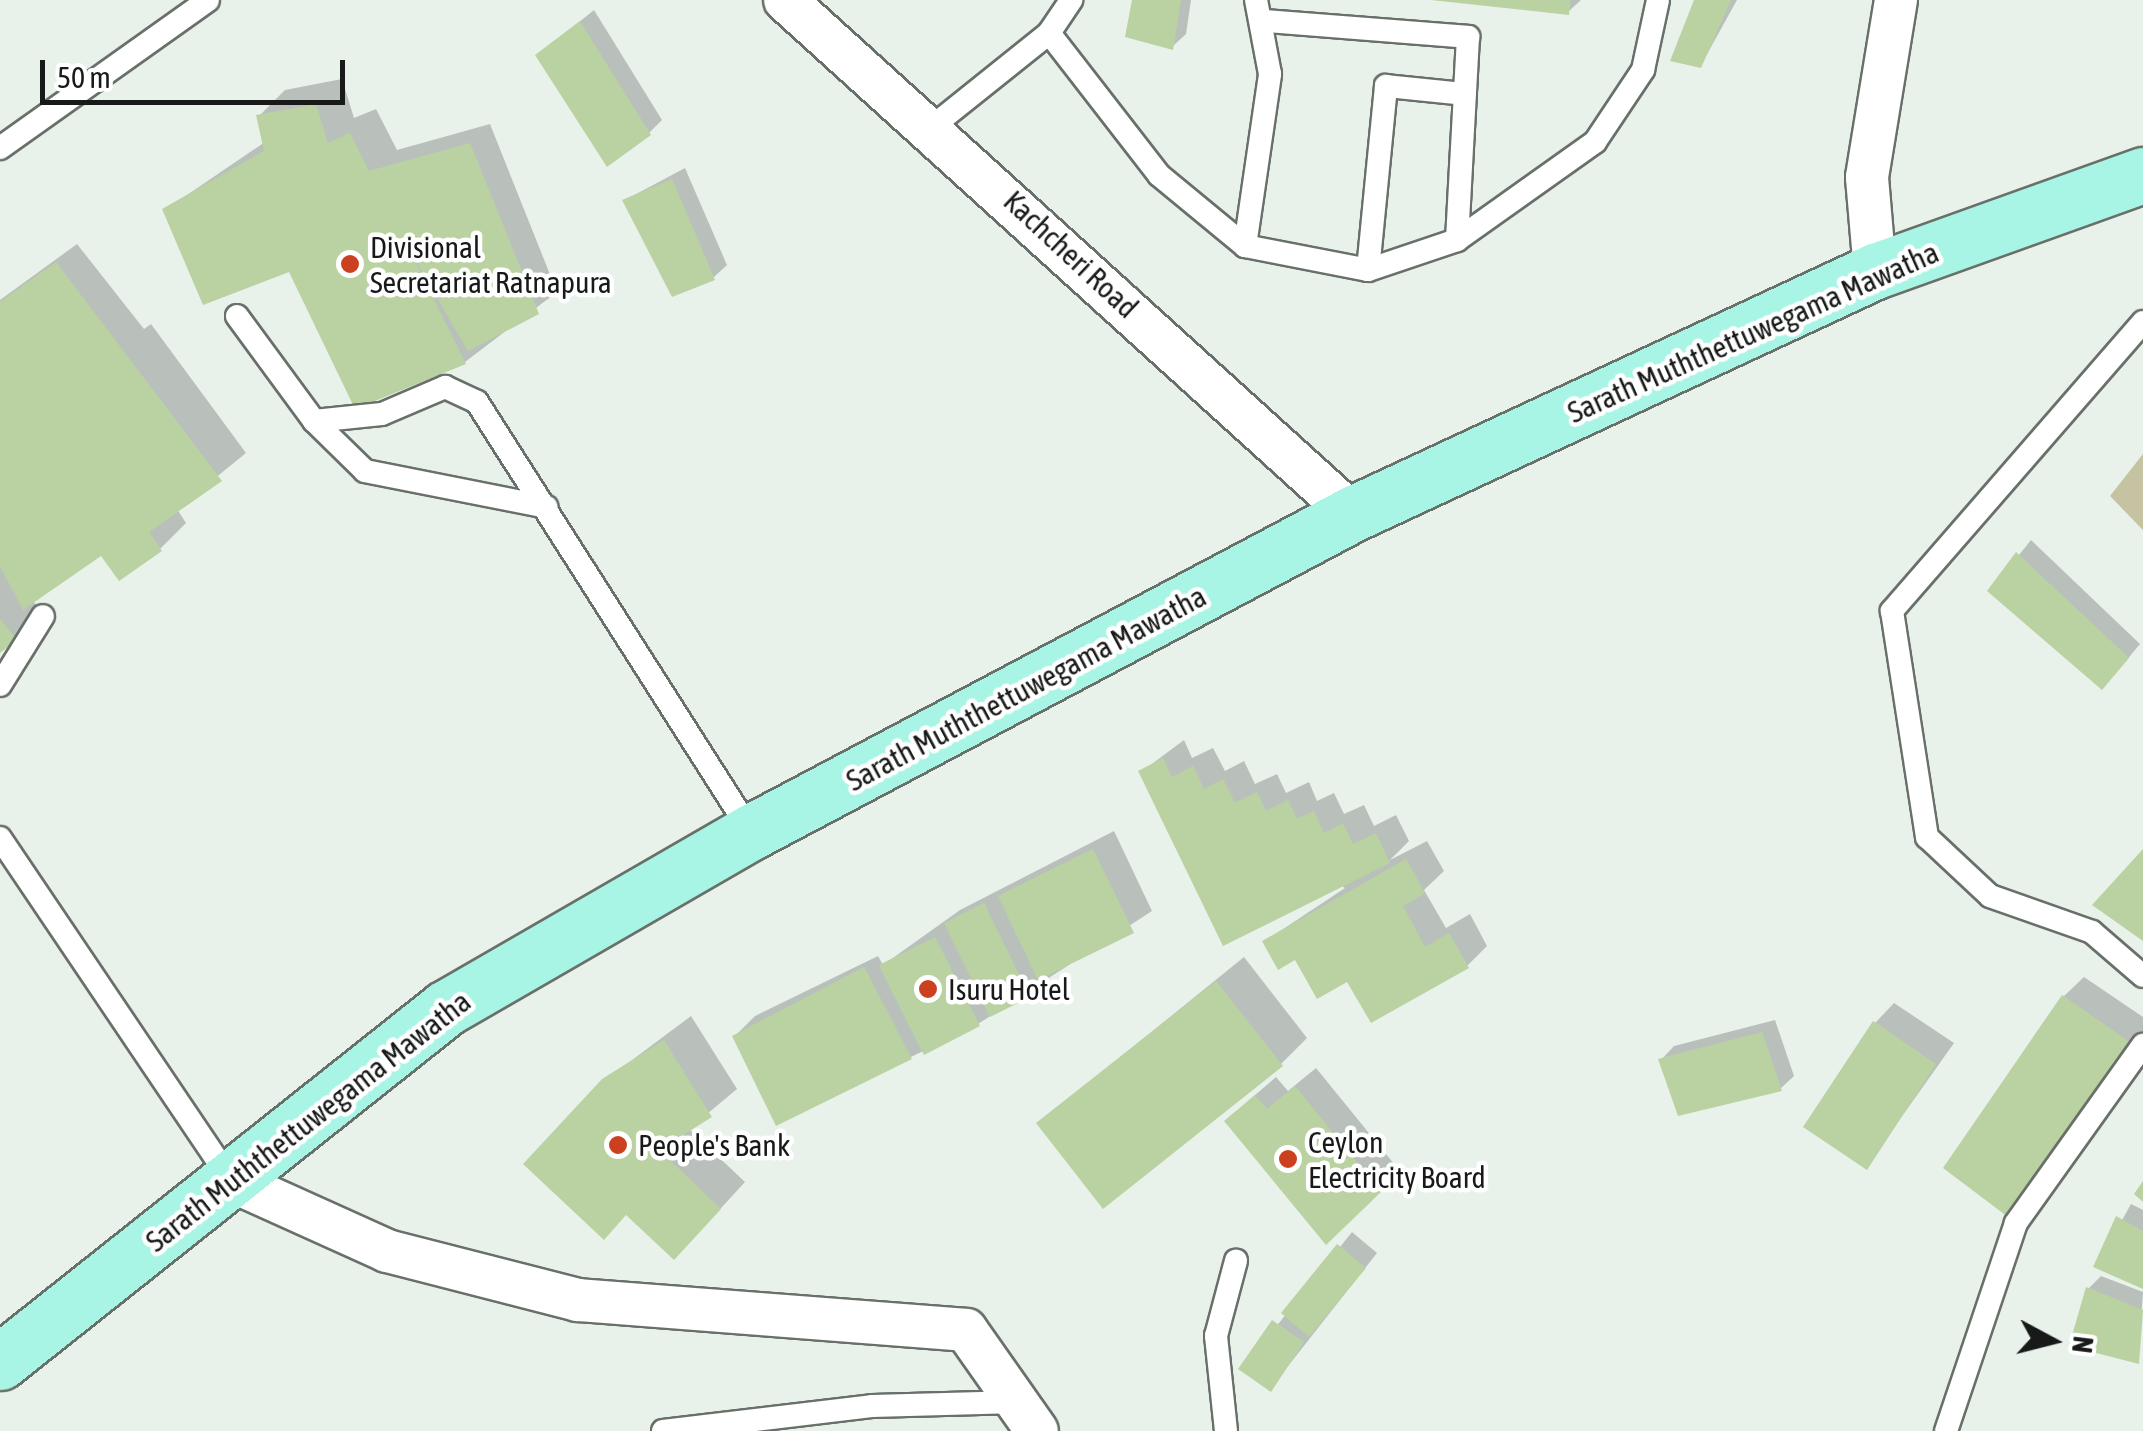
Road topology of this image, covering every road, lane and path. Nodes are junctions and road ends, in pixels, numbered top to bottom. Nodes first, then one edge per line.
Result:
1 (208, 0) edge
2 (785, 0) edge
3 (1071, 0) edge
4 (1658, 0) edge
5 (1896, 0) edge
6 (1261, 11) edge
7 (1049, 33) junction
8 (1465, 94) junction
9 (933, 126) junction
10 (0, 148) edge
11 (2143, 174) edge
12 (1456, 240) junction
13 (1244, 246) junction
14 (1368, 270) junction
15 (1876, 271) junction
16 (237, 316) dead end
17 (2143, 322) edge
18 (314, 421) junction
19 (546, 508) junction
20 (1352, 514) junction
21 (43, 616) dead end
22 (0, 685) edge
23 (751, 832) junction
24 (0, 838) edge
25 (2143, 976) edge
26 (2143, 1045) edge
27 (230, 1180) junction
28 (1236, 1261) dead end
29 (0, 1362) edge
30 (1029, 1416) edge
31 (663, 1431) edge
32 (1226, 1431) edge
33 (1946, 1431) edge

1 - 10 lane
2 - 9 street, Kachcheri Road
3 - 7 lane
4 - 12 lane
5 - 15 street
6 - 8 lane
6 - 13 lane
7 - 9 lane
7 - 13 lane
8 - 12 lane
8 - 14 lane
9 - 20 street, Kachcheri Road
11 - 15 main road, Sarath Muththettuwegama Mawatha
12 - 14 lane
13 - 14 lane
15 - 20 main road, Sarath Muththettuwegama Mawatha
16 - 18 lane
17 - 25 lane
18 - 19 lane
18 - 19 lane
19 - 23 lane
20 - 23 main road, Sarath Muththettuwegama Mawatha
21 - 22 lane
23 - 27 main road, Sarath Muththettuwegama Mawatha
24 - 27 lane
26 - 33 lane
27 - 29 main road, Sarath Muththettuwegama Mawatha
27 - 30 street
28 - 32 lane
30 - 31 lane

